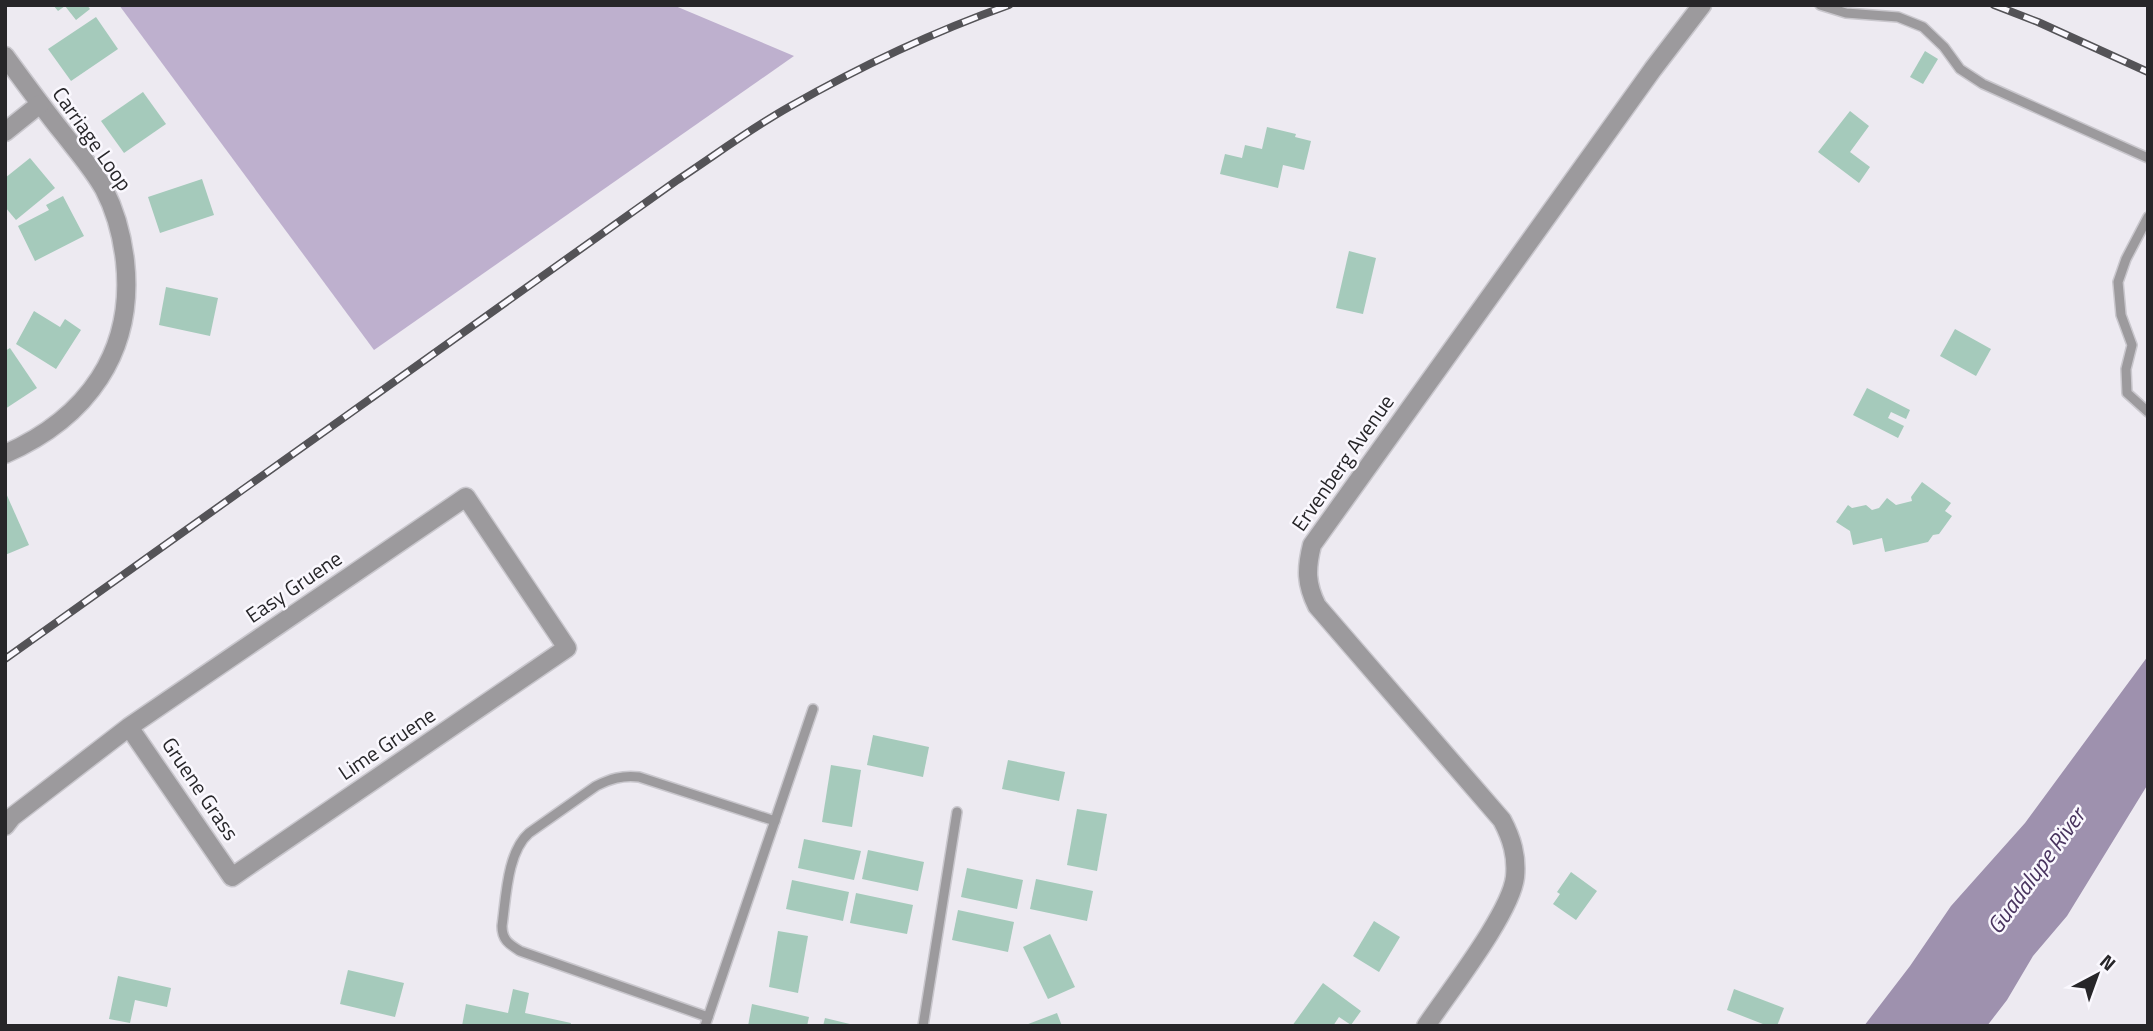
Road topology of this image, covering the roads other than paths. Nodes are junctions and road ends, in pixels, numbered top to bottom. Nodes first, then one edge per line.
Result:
1 (1702, 5) edge
2 (1820, 5) edge
3 (5, 56) edge
4 (40, 104) junction
5 (5, 132) edge
6 (2148, 158) edge
7 (2148, 217) edge
8 (2148, 412) edge
9 (5, 454) edge
10 (568, 648) joint
11 (814, 709) dead end
12 (130, 727) junction
13 (957, 813) dead end
14 (775, 821) junction
15 (5, 827) edge
16 (232, 877) joint
17 (706, 1021) edge
18 (923, 1026) edge
19 (1426, 1026) edge

1 - 19 street, Ervenberg Avenue
2 - 6 lane
3 - 4 street, Carriage Loop
4 - 5 street
4 - 9 street, Carriage Loop
7 - 8 lane
10 - 12 street, Easy Gruene
10 - 16 street, Lime Gruene
11 - 14 lane
12 - 15 street, Easy Gruene
12 - 16 street, Gruene Grass
13 - 18 lane
14 - 17 lane
14 - 17 lane

